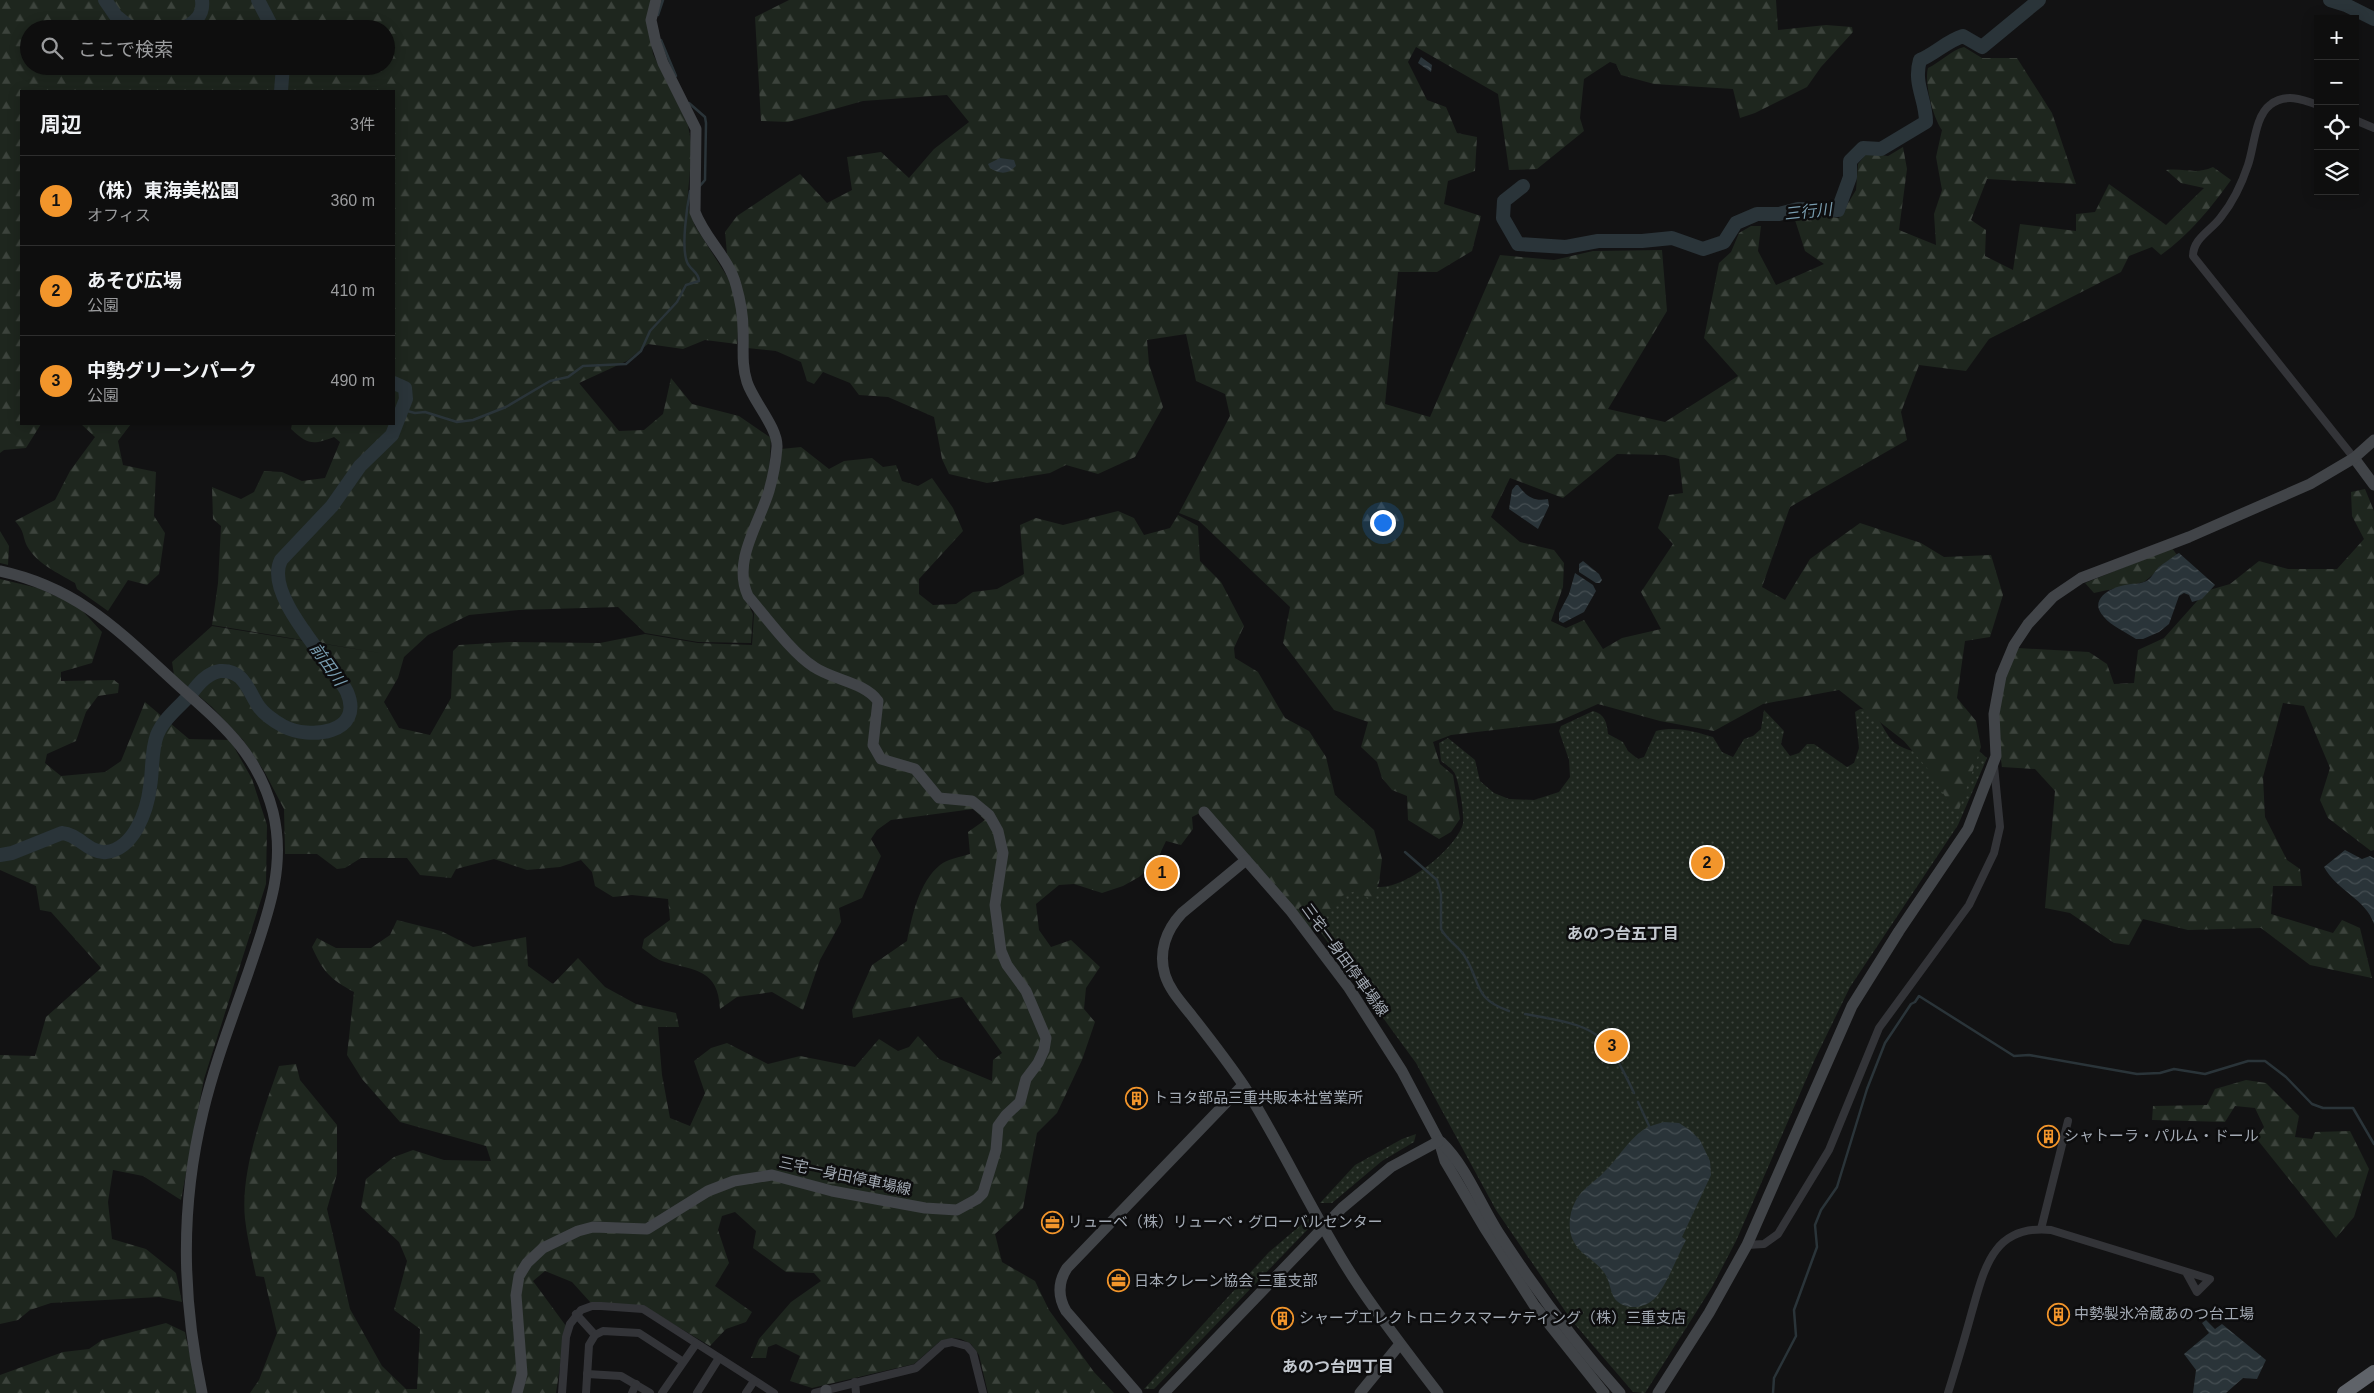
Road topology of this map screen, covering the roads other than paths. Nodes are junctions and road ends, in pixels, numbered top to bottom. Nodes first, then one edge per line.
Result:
1 (656, 0) edge
2 (2314, 104) edge
3 (2359, 122) edge
4 (2374, 128) edge
5 (2374, 440) edge
6 (2354, 458) junction
7 (2374, 485) edge
8 (0, 571) edge
9 (1994, 766) junction
10 (1204, 812) dead end
11 (1246, 860) junction
12 (1243, 1085) junction
13 (2068, 1122) dead end
14 (1439, 1141) junction
15 (1324, 1226) junction
16 (2041, 1229) junction
17 (1747, 1245) junction
18 (2186, 1272) dead end
19 (576, 1314) junction
20 (596, 1335) junction
21 (696, 1344) junction
22 (1400, 1344) junction
23 (719, 1358) junction
24 (682, 1361) junction
25 (2374, 1372) edge
26 (587, 1374) junction
27 (754, 1380) junction
28 (855, 1382) junction
29 (636, 1384) junction
30 (822, 1392) edge
31 (202, 1393) edge
32 (517, 1393) edge
33 (562, 1393) edge
34 (586, 1393) edge
35 (632, 1393) edge
36 (650, 1393) edge
37 (662, 1393) edge
38 (697, 1393) edge
39 (746, 1393) edge
40 (774, 1393) edge
41 (856, 1393) edge
42 (983, 1393) edge
43 (1137, 1393) edge
44 (1164, 1393) edge
45 (1360, 1393) edge
46 (1438, 1393) edge
47 (1604, 1393) edge
48 (1620, 1393) edge
49 (1658, 1393) edge
50 (1948, 1393) edge
51 (2344, 1393) edge

1 - 32 street, 三宅一身田停車場線
2 - 6 street
3 - 4 street
5 - 6 street
6 - 7 street
6 - 9 street
8 - 31 street
9 - 17 street
9 - 17 street
10 - 11 street, 三宅一身田停車場線
11 - 12 street
11 - 14 street, 三宅一身田停車場線
12 - 15 street
12 - 43 street
13 - 16 street
14 - 15 street
14 - 47 street, 三宅一身田停車場線
14 - 48 street, 三宅一身田停車場線
15 - 22 street
15 - 44 street
16 - 18 street
16 - 50 street
17 - 49 street
19 - 20 street
19 - 21 street
19 - 33 street
20 - 24 street
20 - 26 street
21 - 23 street
21 - 24 street
22 - 45 street
22 - 46 street
23 - 27 street
23 - 38 street
24 - 37 street
25 - 51 highway
26 - 29 street
26 - 34 street
27 - 39 street
27 - 40 street
28 - 30 street
28 - 41 street
28 - 42 street
29 - 35 street
29 - 36 street

